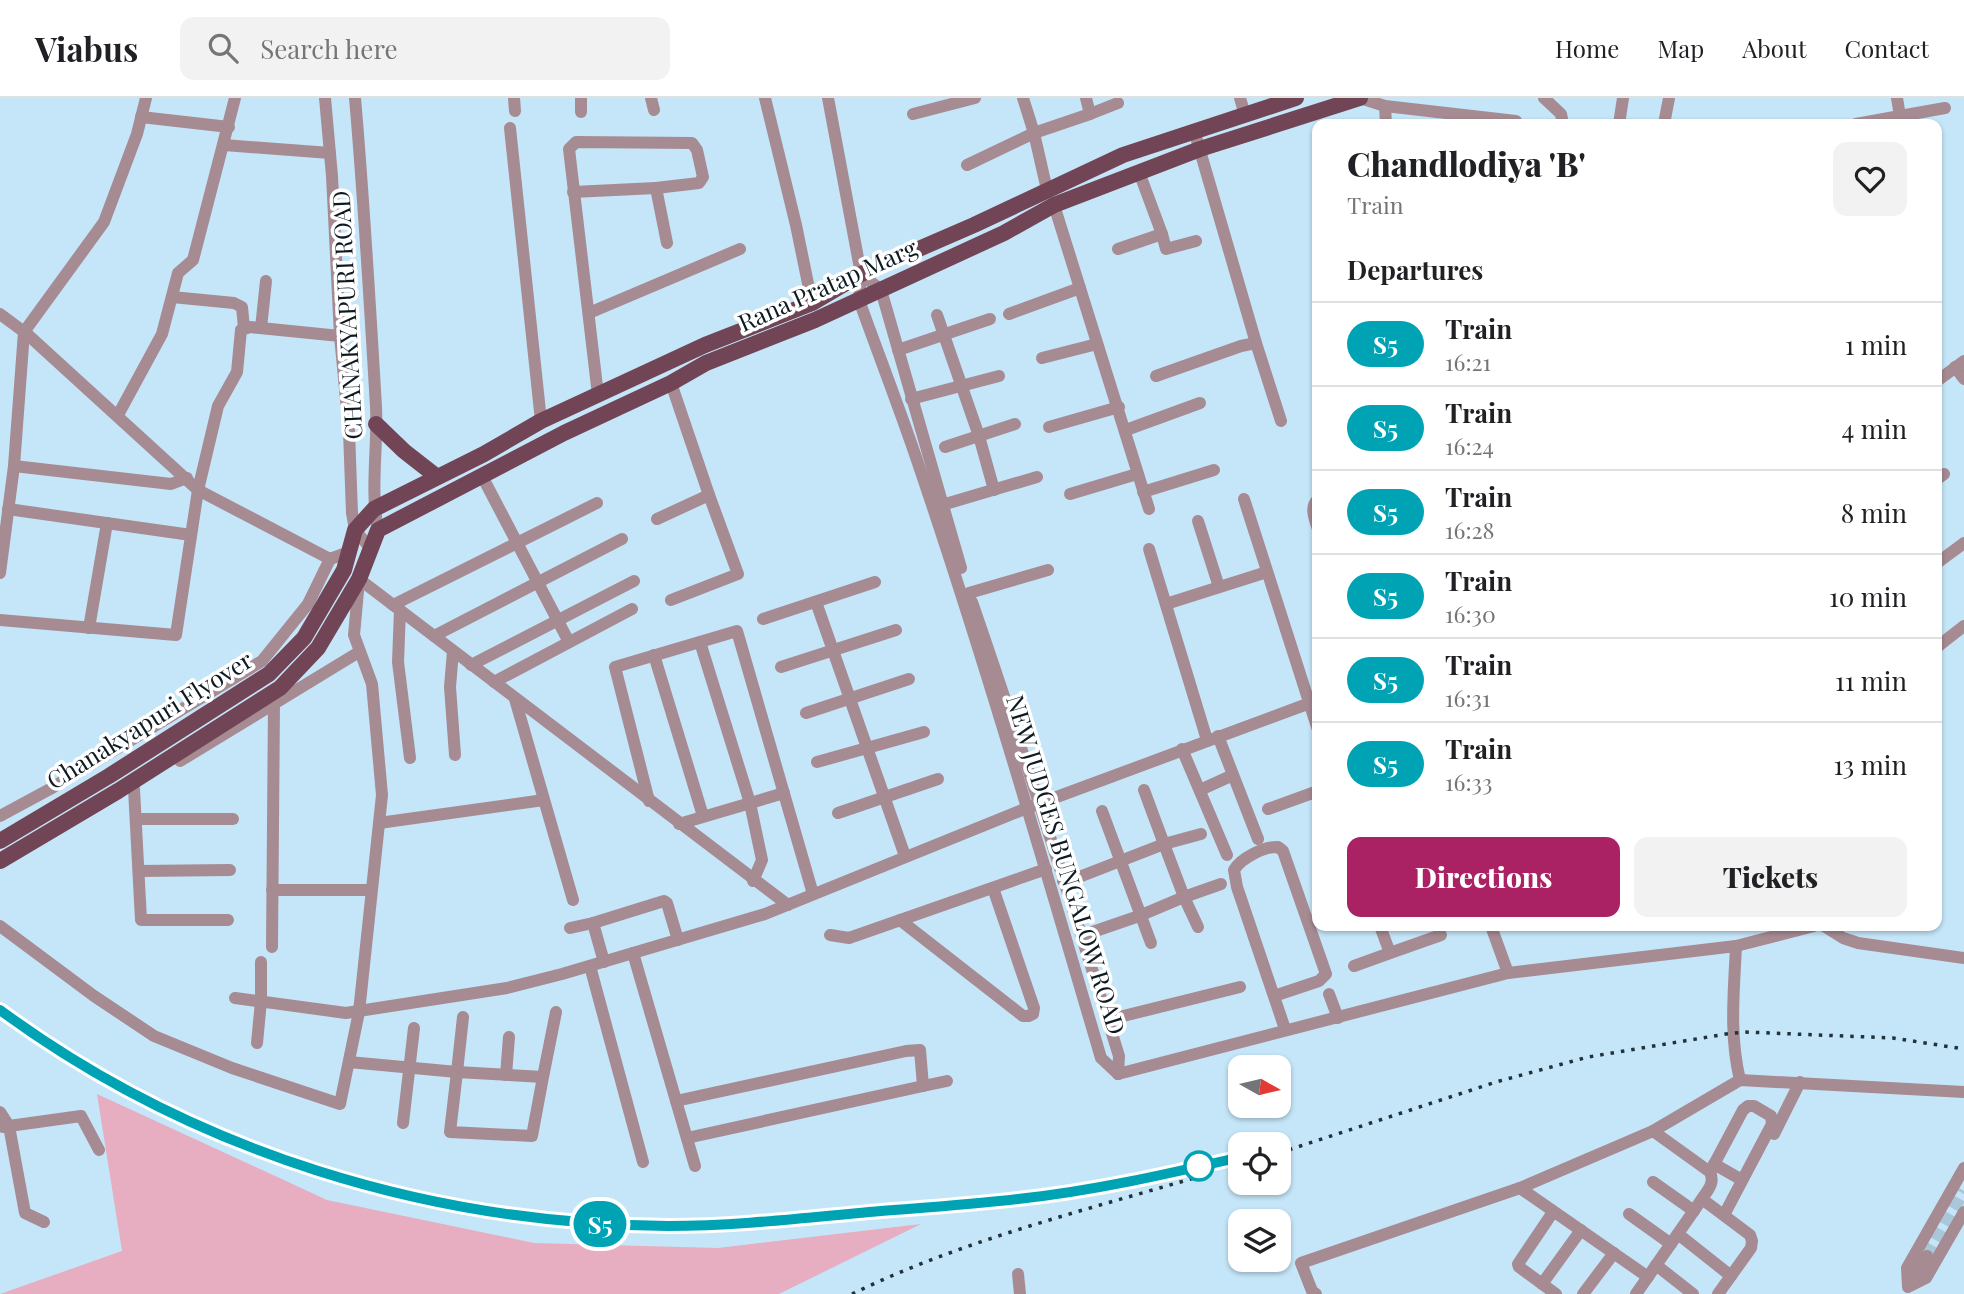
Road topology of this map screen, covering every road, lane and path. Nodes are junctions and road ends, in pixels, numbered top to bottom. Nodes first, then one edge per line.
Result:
1 (146, 98) edge
2 (235, 98) edge
3 (328, 98) edge
4 (355, 98) edge
5 (581, 98) edge
6 (765, 98) edge
7 (828, 98) edge
8 (975, 98) edge
9 (1023, 98) edge
10 (1087, 98) edge
11 (1240, 98) edge
12 (1296, 98) edge
13 (1360, 98) edge
14 (1544, 98) edge
15 (1623, 98) edge
16 (1669, 98) edge
17 (1898, 98) edge
18 (1118, 103) dead end
19 (1385, 106) junction
20 (1945, 108) dead end
21 (581, 112) dead end
22 (913, 114) dead end
23 (1090, 114) junction
24 (1245, 116) junction
25 (1900, 116) junction
26 (141, 117) junction
27 (1386, 119) edge
28 (1437, 119) edge
29 (1562, 119) edge
30 (1620, 119) edge
31 (1665, 119) edge
32 (1884, 119) edge
33 (229, 127) junction
34 (510, 128) dead end
35 (1194, 130) junction
36 (1034, 133) junction
37 (224, 145) junction
38 (1200, 149) junction
39 (330, 153) junction
40 (967, 165) dead end
41 (1139, 172) junction
42 (656, 188) junction
43 (573, 192) junction
44 (1051, 197) junction
45 (1162, 234) junction
46 (1196, 241) dead end
47 (667, 243) dead end
48 (740, 248) dead end
49 (1118, 249) dead end
50 (861, 274) junction
51 (266, 281) dead end
52 (1080, 288) junction
53 (880, 290) junction
54 (172, 297) junction
55 (859, 300) junction
56 (812, 303) junction
57 (589, 313) junction
58 (0, 314) edge
59 (1009, 314) dead end
60 (937, 315) dead end
61 (990, 319) dead end
62 (244, 328) junction
63 (261, 328) junction
64 (24, 332) junction
65 (944, 335) junction
66 (340, 336) junction
67 (1256, 343) junction
68 (1097, 344) junction
69 (898, 350) junction
70 (1042, 358) dead end
71 (1959, 364) edge
72 (999, 376) dead end
73 (1156, 376) dead end
74 (1942, 377) edge
75 (1964, 379) edge
76 (671, 383) junction
77 (962, 386) junction
78 (598, 395) junction
79 (911, 399) junction
80 (1200, 403) dead end
81 (1119, 407) junction
82 (118, 415) junction
83 (541, 421) junction
84 (1281, 421) dead end
85 (376, 424) junction
86 (1015, 424) dead end
87 (1049, 427) dead end
88 (1126, 430) junction
89 (979, 436) junction
90 (945, 447) dead end
91 (14, 466) junction
92 (1214, 470) dead end
93 (1137, 474) junction
94 (436, 476) junction
95 (482, 476) junction
96 (1037, 477) dead end
97 (187, 478) junction
98 (198, 490) junction
99 (994, 490) junction
100 (1143, 492) junction
101 (1070, 494) dead end
102 (709, 495) junction
103 (1244, 499) dead end
104 (597, 503) dead end
105 (942, 505) junction
106 (8, 509) junction
107 (374, 509) junction
108 (1150, 509) dead end
109 (657, 520) dead end
110 (1198, 521) dead end
111 (107, 523) junction
112 (355, 530) junction
113 (378, 530) junction
114 (191, 535) junction
115 (622, 539) dead end
116 (516, 542) junction
117 (1964, 543) edge
118 (371, 548) junction
119 (1149, 549) dead end
120 (349, 552) junction
121 (330, 559) junction
122 (1942, 559) edge
123 (1, 564) edge
124 (1048, 570) dead end
125 (1267, 572) junction
126 (359, 579) junction
127 (634, 581) dead end
128 (875, 582) dead end
129 (538, 583) junction
130 (1219, 587) junction
131 (969, 593) junction
132 (671, 600) dead end
133 (817, 602) junction
134 (1166, 604) junction
135 (396, 608) junction
136 (632, 609) dead end
137 (763, 619) dead end
138 (0, 620) edge
139 (558, 621) junction
140 (1964, 626) edge
141 (89, 628) junction
142 (896, 630) dead end
143 (434, 636) junction
144 (569, 642) junction
145 (700, 642) junction
146 (1942, 643) edge
147 (833, 649) junction
148 (453, 651) junction
149 (359, 652) junction
150 (654, 655) junction
151 (471, 665) junction
152 (781, 667) dead end
153 (909, 679) dead end
154 (494, 682) junction
155 (515, 698) junction
156 (1312, 698) edge
157 (850, 699) junction
158 (1312, 701) edge
159 (274, 703) junction
160 (806, 713) dead end
161 (924, 732) dead end
162 (1212, 738) junction
163 (867, 747) junction
164 (1182, 749) junction
165 (455, 755) dead end
166 (410, 758) dead end
167 (817, 762) dead end
168 (1233, 775) junction
169 (938, 779) dead end
170 (134, 789) junction
171 (1144, 790) dead end
172 (1200, 790) junction
173 (783, 793) junction
174 (1312, 793) edge
175 (884, 797) junction
176 (544, 800) junction
177 (649, 801) junction
178 (750, 803) junction
179 (1041, 803) junction
180 (1027, 808) junction
181 (1268, 809) dead end
182 (1102, 811) dead end
183 (838, 813) dead end
184 (0, 816) edge
185 (704, 816) junction
186 (136, 819) junction
187 (233, 819) dead end
188 (379, 823) junction
189 (679, 824) junction
190 (1201, 834) dead end
191 (1258, 839) dead end
192 (0, 841) edge
193 (1164, 844) junction
194 (1227, 855) dead end
195 (905, 856) junction
196 (0, 861) edge
197 (1121, 861) junction
198 (0, 869) edge
199 (1046, 869) junction
200 (230, 870) dead end
201 (139, 871) junction
202 (753, 881) junction
203 (1063, 881) junction
204 (1220, 884) dead end
205 (993, 888) junction
206 (272, 890) junction
207 (371, 890) junction
208 (813, 894) junction
209 (1184, 897) junction
210 (573, 900) dead end
211 (788, 905) junction
212 (1139, 916) junction
213 (228, 920) dead end
214 (900, 920) junction
215 (593, 923) junction
216 (0, 926) edge
217 (1198, 927) dead end
218 (570, 928) dead end
219 (1382, 931) edge
220 (1493, 931) edge
221 (1794, 931) edge
222 (1832, 931) edge
223 (1441, 934) dead end
224 (830, 935) dead end
225 (1082, 936) junction
226 (678, 940) junction
227 (1151, 943) dead end
228 (1736, 946) junction
229 (272, 947) dead end
230 (633, 953) junction
231 (1390, 953) junction
232 (1964, 958) edge
233 (261, 962) dead end
234 (604, 962) junction
235 (590, 966) junction
236 (1354, 966) dead end
237 (1508, 973) junction
238 (1240, 987) dead end
239 (1329, 994) dead end
240 (1274, 996) junction
241 (235, 998) dead end
242 (261, 1001) junction
243 (359, 1012) junction
244 (556, 1012) dead end
245 (463, 1017) dead end
246 (1338, 1018) junction
247 (1107, 1020) junction
248 (414, 1028) dead end
249 (1285, 1029) junction
250 (509, 1037) dead end
251 (257, 1043) dead end
252 (349, 1062) junction
253 (409, 1068) junction
254 (457, 1072) junction
255 (1118, 1074) junction
256 (506, 1075) junction
257 (543, 1077) junction
258 (1740, 1080) junction
259 (947, 1081) dead end
260 (1800, 1082) junction
261 (923, 1086) junction
262 (1964, 1092) edge
263 (676, 1101) junction
264 (0, 1112) edge
265 (403, 1123) dead end
266 (4, 1127) edge
267 (1653, 1131) junction
268 (687, 1138) junction
269 (99, 1150) dead end
270 (643, 1163) dead end
271 (695, 1166) dead end
272 (1712, 1168) junction
273 (1964, 1168) edge
274 (1747, 1179) junction
275 (1653, 1182) dead end
276 (1520, 1188) junction
277 (1702, 1199) junction
278 (1694, 1211) junction
279 (1553, 1212) junction
280 (1964, 1212) edge
281 (1629, 1214) dead end
282 (1724, 1215) junction
283 (44, 1222) dead end
284 (1581, 1230) junction
285 (1674, 1239) junction
286 (1614, 1253) junction
287 (1927, 1256) tunnel mouth
288 (1656, 1265) junction
289 (1018, 1274) dead end
290 (1731, 1276) junction
291 (1648, 1277) junction
292 (1542, 1284) junction
293 (1906, 1291) edge
294 (1020, 1294) edge
295 (1316, 1294) edge
296 (1556, 1294) edge
297 (1583, 1294) edge
298 (1636, 1294) edge
299 (1693, 1294) edge
300 (1718, 1294) edge

1 - 26 street
2 - 33 street
3 - 39 street
4 - 85 street, CHANAKYAPURI ROAD
5 - 21 street
6 - 56 street
7 - 50 street, NEW JUDGES BUNGALOW ROAD
8 - 22 street
9 - 36 street
10 - 23 street
11 - 24 street
12 - 24 main road, Rana Pratap Marg
13 - 19 street
13 - 38 main road, Rana Pratap Marg
14 - 29 street
15 - 30 street
16 - 31 street
17 - 25 street
18 - 23 street
19 - 27 street
19 - 28 street
20 - 25 street
23 - 36 street
24 - 35 main road, Rana Pratap Marg
25 - 32 street
26 - 33 street
26 - 64 street
33 - 37 street
34 - 83 street
35 - 38 street
35 - 44 main road, Rana Pratap Marg
36 - 40 street
36 - 44 street
37 - 39 street
37 - 54 street
38 - 41 main road, Rana Pratap Marg
38 - 67 street
39 - 66 street
41 - 44 main road, Rana Pratap Marg
41 - 45 street
42 - 43 street
42 - 43 street
42 - 47 street
43 - 57 street
44 - 50 main road, Rana Pratap Marg
44 - 52 street
44 - 53 main road, Rana Pratap Marg
45 - 46 street
45 - 49 street
48 - 57 street
50 - 53 street
50 - 55 street, NEW JUDGES BUNGALOW ROAD
50 - 56 main road, Rana Pratap Marg
51 - 63 street
52 - 59 street
52 - 68 street
53 - 55 main road, Rana Pratap Marg
53 - 69 street
54 - 62 street
54 - 82 street
55 - 76 main road, Rana Pratap Marg
55 - 180 street, NEW JUDGES BUNGALOW ROAD
56 - 78 main road, Rana Pratap Marg
57 - 78 street
58 - 64 street
60 - 65 street
61 - 65 street
62 - 63 street
62 - 98 street
63 - 66 street
64 - 82 street
64 - 91 street
65 - 69 street
65 - 77 street
66 - 112 street
67 - 73 street
67 - 84 street
68 - 70 street
68 - 81 street
69 - 79 street
71 - 74 street
71 - 75 street
72 - 77 street
76 - 95 main road, Rana Pratap Marg
76 - 102 street
77 - 79 street
77 - 89 street
78 - 83 main road, Rana Pratap Marg
79 - 105 street
80 - 88 street
81 - 87 street
81 - 88 street
82 - 97 street
83 - 94 main road, Rana Pratap Marg
85 - 94 main road
85 - 107 street, CHANAKYAPURI ROAD
86 - 89 street
88 - 93 street
89 - 90 street
89 - 99 street
91 - 97 street
91 - 106 street
92 - 100 street
93 - 100 street
93 - 101 street
94 - 107 main road, Rana Pratap Marg
95 - 113 main road, Rana Pratap Marg
95 - 116 street
96 - 99 street
97 - 98 street
98 - 114 street
98 - 121 street
99 - 105 street
100 - 108 street
102 - 109 street
102 - 132 street
103 - 125 street
104 - 116 street
105 - 131 street
106 - 111 street
106 - 123 street
107 - 112 main road, Rana Pratap Marg
107 - 113 street, CHANAKYAPURI ROAD
110 - 130 street
111 - 114 street
111 - 141 street
112 - 118 street
112 - 120 main road, Rana Pratap Marg
113 - 118 main road
114 - 141 street
115 - 129 street
116 - 129 street
116 - 135 street
117 - 122 street
118 - 126 main road
119 - 134 street
120 - 121 street
120 - 192 main road, Chanakyapuri Flyover
121 - 184 street
124 - 131 street
125 - 130 street
125 - 156 street
126 - 135 street
126 - 149 street
126 - 196 main road, Chanakyapuri Flyover
127 - 139 street
128 - 133 street
129 - 139 street
129 - 143 street
130 - 134 street
131 - 179 street
133 - 137 street
133 - 147 street
134 - 162 street
135 - 143 street
135 - 166 street
136 - 144 street
138 - 141 street
139 - 144 street
139 - 151 street
140 - 146 street
142 - 147 street
143 - 148 street
144 - 154 street
145 - 150 street
145 - 173 street
145 - 178 street
147 - 152 street
147 - 157 street
148 - 151 street
148 - 165 street
149 - 159 street
149 - 188 street
150 - 177 street
150 - 185 street
151 - 154 street
153 - 157 street
154 - 155 street
155 - 176 street
155 - 177 street
157 - 160 street
157 - 163 street
158 - 162 street
159 - 170 street
159 - 206 street
161 - 163 street
162 - 164 street
162 - 168 street
163 - 167 street
163 - 175 street
164 - 172 street
164 - 179 street
168 - 172 street
168 - 191 street
169 - 175 street
170 - 186 street
170 - 198 street
171 - 193 street
172 - 194 street
173 - 178 street
173 - 208 street
174 - 181 street
175 - 183 street
175 - 195 street
176 - 188 street
176 - 210 street
177 - 189 street
178 - 185 street
178 - 202 street
179 - 180 street
179 - 203 street
180 - 195 street
180 - 199 street, NEW JUDGES BUNGALOW ROAD
182 - 197 street
185 - 189 street
186 - 187 street
186 - 201 street
188 - 207 street
189 - 202 street
190 - 193 street
193 - 197 street
193 - 209 street
195 - 208 street
197 - 203 street
197 - 212 street
199 - 205 street
199 - 255 street, NEW JUDGES BUNGALOW ROAD
200 - 201 street
201 - 213 street
202 - 211 street
203 - 225 street
204 - 209 street
205 - 214 street
205 - 214 street
206 - 207 street
206 - 229 street
207 - 243 street
208 - 211 street
209 - 212 street
209 - 217 street
211 - 226 street
212 - 225 street
212 - 227 street
214 - 224 street
215 - 218 street
215 - 226 street
215 - 234 street
216 - 252 street
219 - 231 street
220 - 237 street
221 - 228 street
222 - 232 street
223 - 231 street
225 - 247 street
226 - 230 street
228 - 237 street
228 - 258 street
230 - 234 street
230 - 263 street
231 - 236 street
233 - 242 street
234 - 235 street
235 - 243 street
235 - 270 street
237 - 246 street
238 - 247 street
239 - 246 street
240 - 240 street
240 - 249 street
241 - 242 street
242 - 243 street
242 - 251 street
243 - 252 street
244 - 257 street
245 - 254 street
246 - 249 street
247 - 255 street
248 - 253 street
249 - 255 street
250 - 256 street
252 - 253 street
253 - 254 street
253 - 265 street
254 - 256 street
254 - 257 street
256 - 257 street
258 - 260 street
258 - 267 street
259 - 261 street
260 - 262 street
260 - 274 street
261 - 263 street
261 - 268 street
263 - 268 street
264 - 266 street
266 - 269 street
266 - 283 street
267 - 272 street
267 - 276 street
268 - 271 street
272 - 274 street
272 - 274 street
272 - 277 street
273 - 293 street
274 - 282 street
275 - 278 street
276 - 279 street
276 - 295 street
277 - 278 street
277 - 282 street
278 - 285 street
279 - 284 street
279 - 292 street
280 - 293 street
281 - 285 street
282 - 290 street
284 - 286 street
284 - 292 street
285 - 288 street
285 - 290 street
286 - 291 street
286 - 297 street
287 - 293 street
288 - 291 street
288 - 299 street
289 - 294 street
290 - 300 street
291 - 298 street
292 - 296 street

